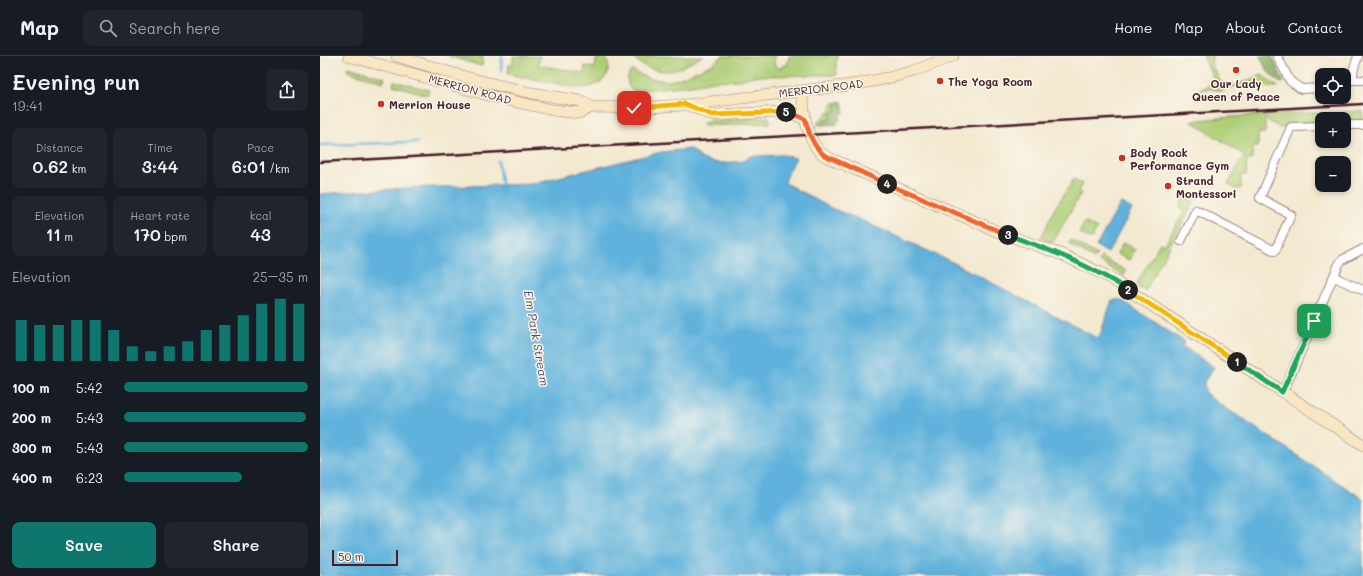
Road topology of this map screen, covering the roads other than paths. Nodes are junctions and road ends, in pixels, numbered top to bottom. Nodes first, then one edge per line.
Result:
1 (348, 56) edge
2 (397, 56) edge
3 (417, 56) edge
4 (953, 56) edge
5 (1277, 56) edge
6 (1358, 56) edge
7 (380, 60) edge
8 (428, 66) junction
9 (1352, 80) joint
10 (1363, 80) edge
11 (1315, 88) edge
12 (802, 91) junction
13 (685, 104) junction
14 (592, 108) junction
15 (805, 119) junction
16 (1363, 125) edge
17 (1315, 126) edge
18 (1351, 126) edge
19 (1181, 241) dead end
20 (1363, 249) edge
21 (1334, 276) junction
22 (1363, 290) edge
23 (1282, 392) junction
24 (1363, 445) edge

1 - 7 main road, MERRION ROAD
2 - 8 main road, MERRION ROAD
3 - 8 street, MERRION ROAD
4 - 12 main road, MERRION ROAD
5 - 11 street
6 - 9 street
7 - 14 main road, MERRION ROAD
8 - 14 main road, MERRION ROAD
9 - 10 street
12 - 13 main road, MERRION ROAD
12 - 15 main road
13 - 14 main road, MERRION ROAD
13 - 15 main road, MERRION ROAD
15 - 23 main road
16 - 18 street
17 - 19 street
20 - 21 street
21 - 22 street
21 - 23 street
23 - 24 main road

